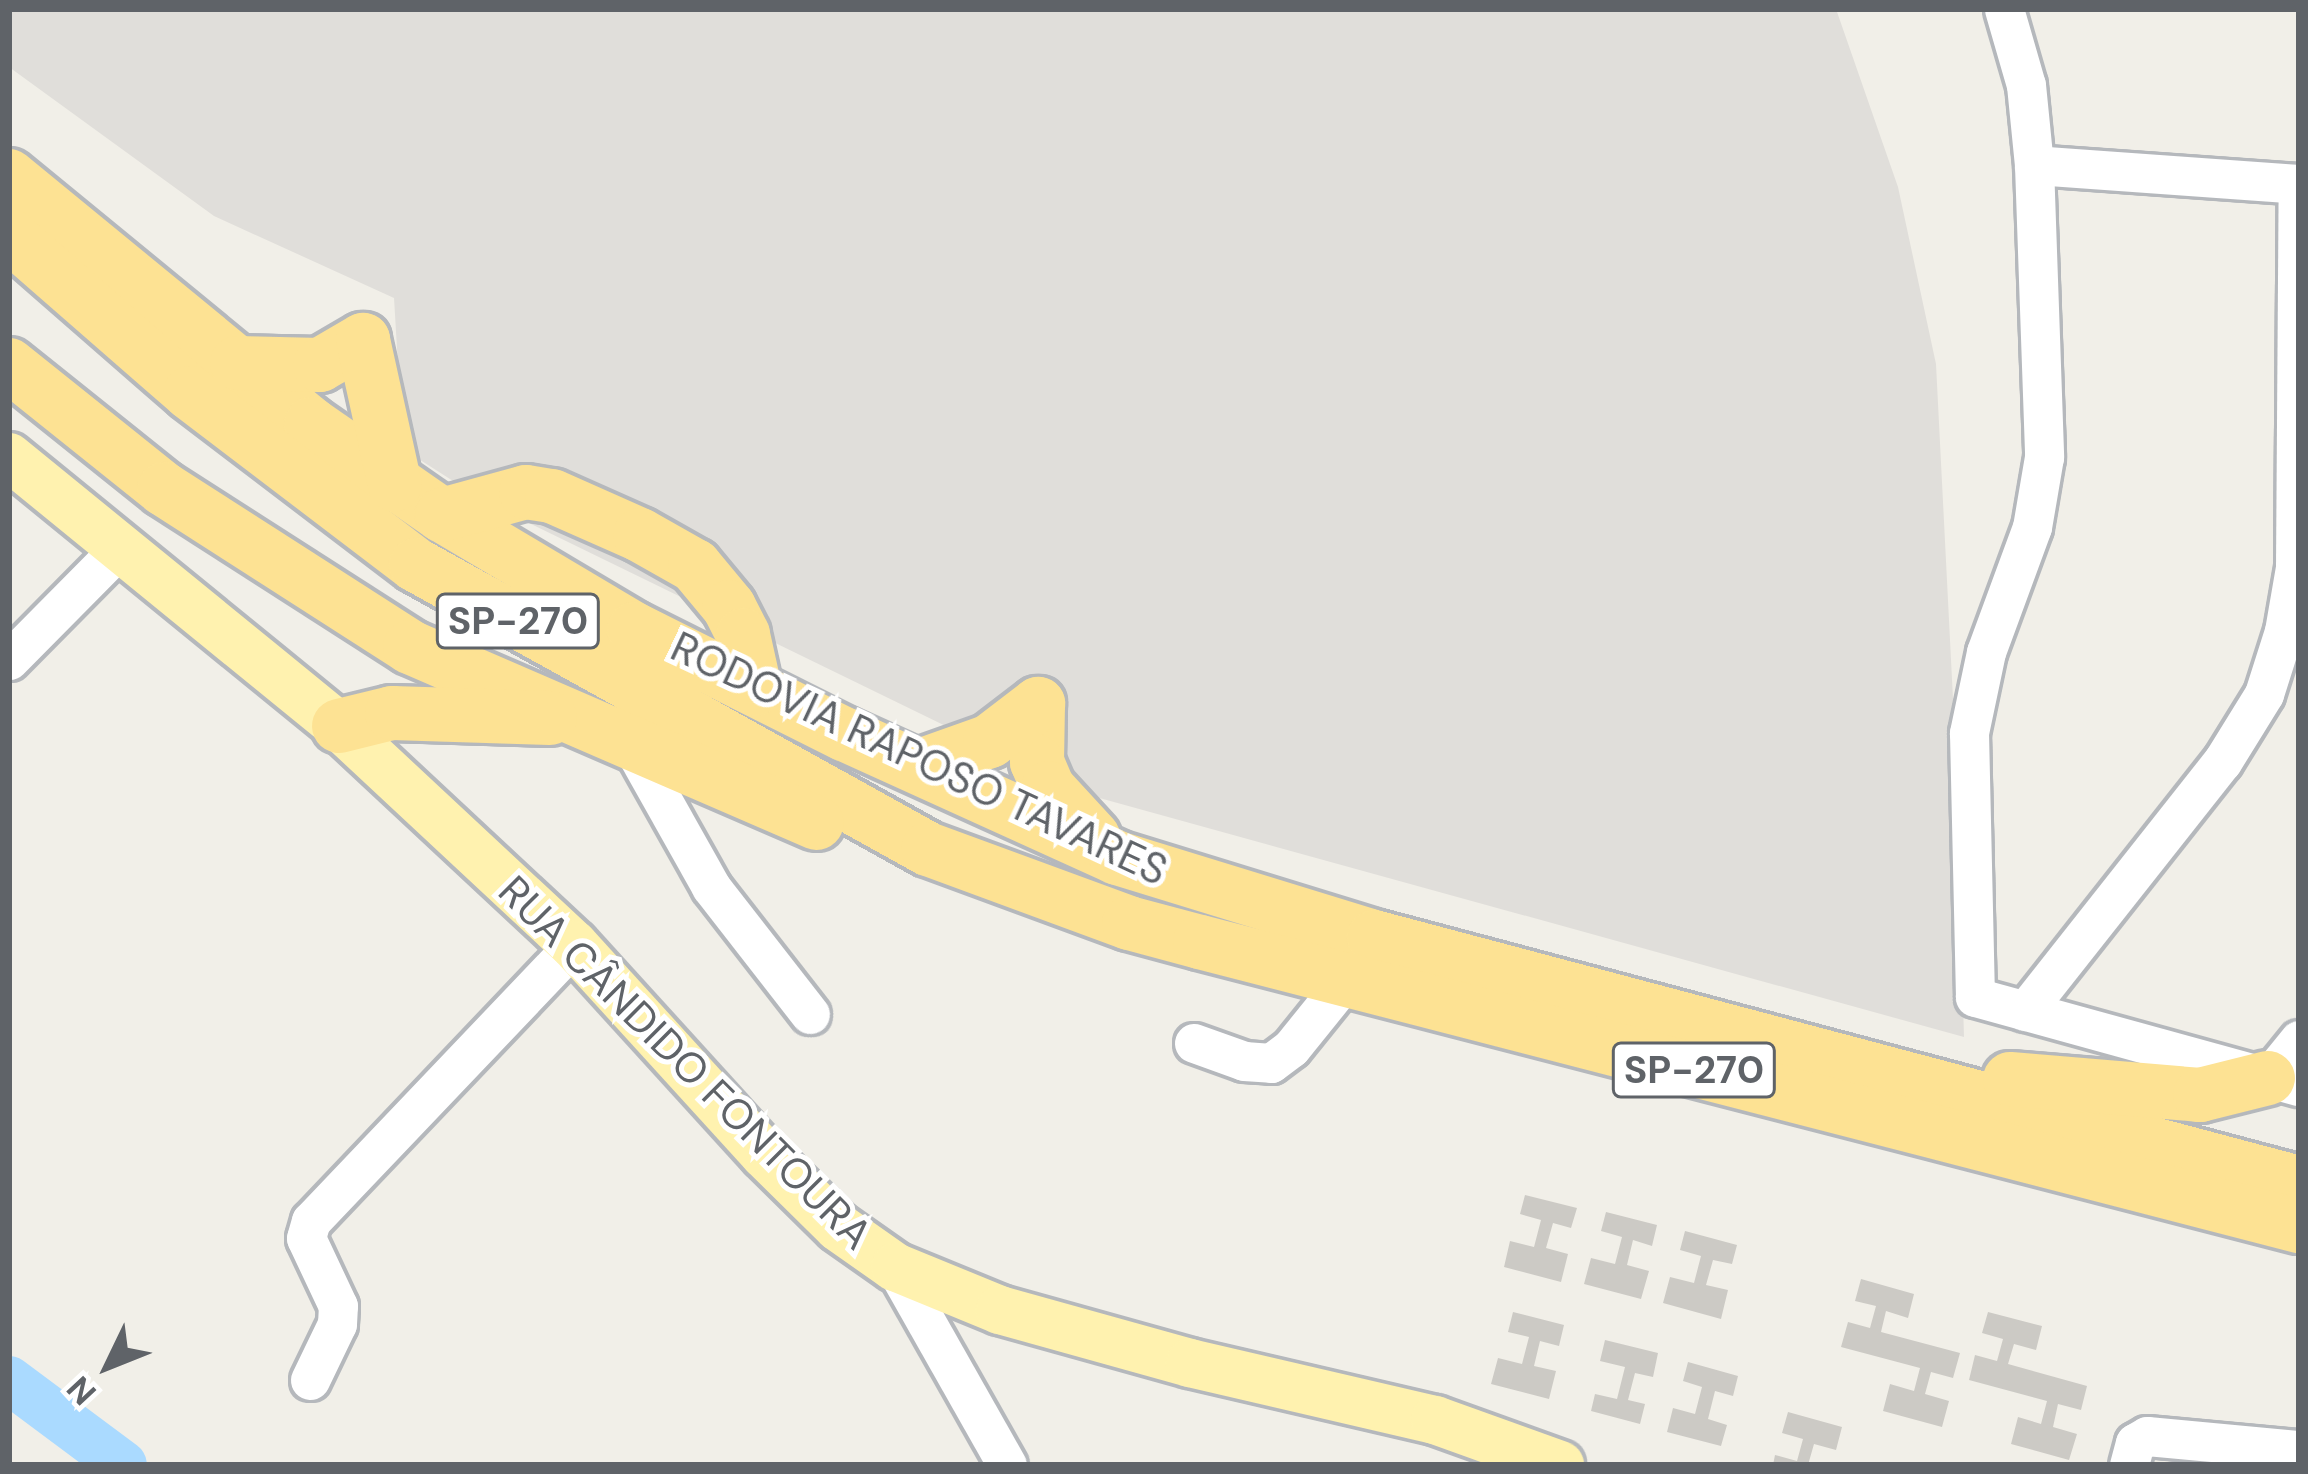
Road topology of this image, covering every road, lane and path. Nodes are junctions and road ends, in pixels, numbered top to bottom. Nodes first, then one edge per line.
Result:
1 (2004, 9) edge
2 (2034, 165) junction
3 (9, 176) edge
4 (2298, 184) edge
5 (9, 235) edge
6 (237, 363) junction
7 (9, 365) edge
8 (11, 461) edge
9 (395, 485) junction
10 (442, 515) junction
11 (121, 547) junction
12 (416, 565) junction
13 (9, 661) edge
14 (755, 689) junction
15 (565, 718) junction
16 (338, 726) junction
17 (632, 746) junction
18 (920, 766) junction
19 (835, 831) junction
20 (928, 849) junction
21 (1117, 859) junction
22 (574, 945) junction
23 (1346, 981) junction
24 (2025, 1011) junction
25 (810, 1014) dead end
26 (1194, 1043) dead end
27 (2289, 1068) edge
28 (1970, 1093) junction
29 (2299, 1183) edge
30 (2299, 1226) edge
31 (895, 1267) junction
32 (310, 1380) dead end
33 (2299, 1450) edge
34 (1007, 1465) edge
35 (1560, 1465) edge
36 (2129, 1465) edge

1 - 2 street
2 - 4 street
2 - 24 street
3 - 6 highway, RODOVIA RAPOSO TAVARES / SP-270
4 - 24 street
5 - 12 highway, RODOVIA RAPOSO TAVARES / SP-270
6 - 9 highway, RODOVIA RAPOSO TAVARES / SP-270
6 - 9 highway
7 - 15 highway
8 - 11 main road, RUA CÂNDIDO FONTOURA
9 - 10 highway, RODOVIA RAPOSO TAVARES / SP-270
10 - 14 highway, RODOVIA RAPOSO TAVARES / SP-270
10 - 14 highway
11 - 13 street
11 - 16 main road, RUA CÂNDIDO FONTOURA
12 - 19 street
12 - 20 highway, RODOVIA RAPOSO TAVARES / SP-270
14 - 18 highway, RODOVIA RAPOSO TAVARES / SP-270
15 - 16 highway
15 - 17 highway
16 - 22 main road, RUA CÂNDIDO FONTOURA
17 - 19 highway
17 - 25 street
18 - 21 highway, RODOVIA RAPOSO TAVARES / SP-270
18 - 21 highway
19 - 20 highway
20 - 23 highway, RODOVIA RAPOSO TAVARES / SP-270
21 - 28 highway, RODOVIA RAPOSO TAVARES / SP-270
22 - 31 main road, RUA CÂNDIDO FONTOURA
22 - 32 street
23 - 26 street
23 - 30 highway, RODOVIA RAPOSO TAVARES / SP-270
24 - 27 street
27 - 28 highway
28 - 29 highway, RODOVIA RAPOSO TAVARES / SP-270
31 - 34 street
31 - 35 main road, RUA CÂNDIDO FONTOURA
33 - 36 street

